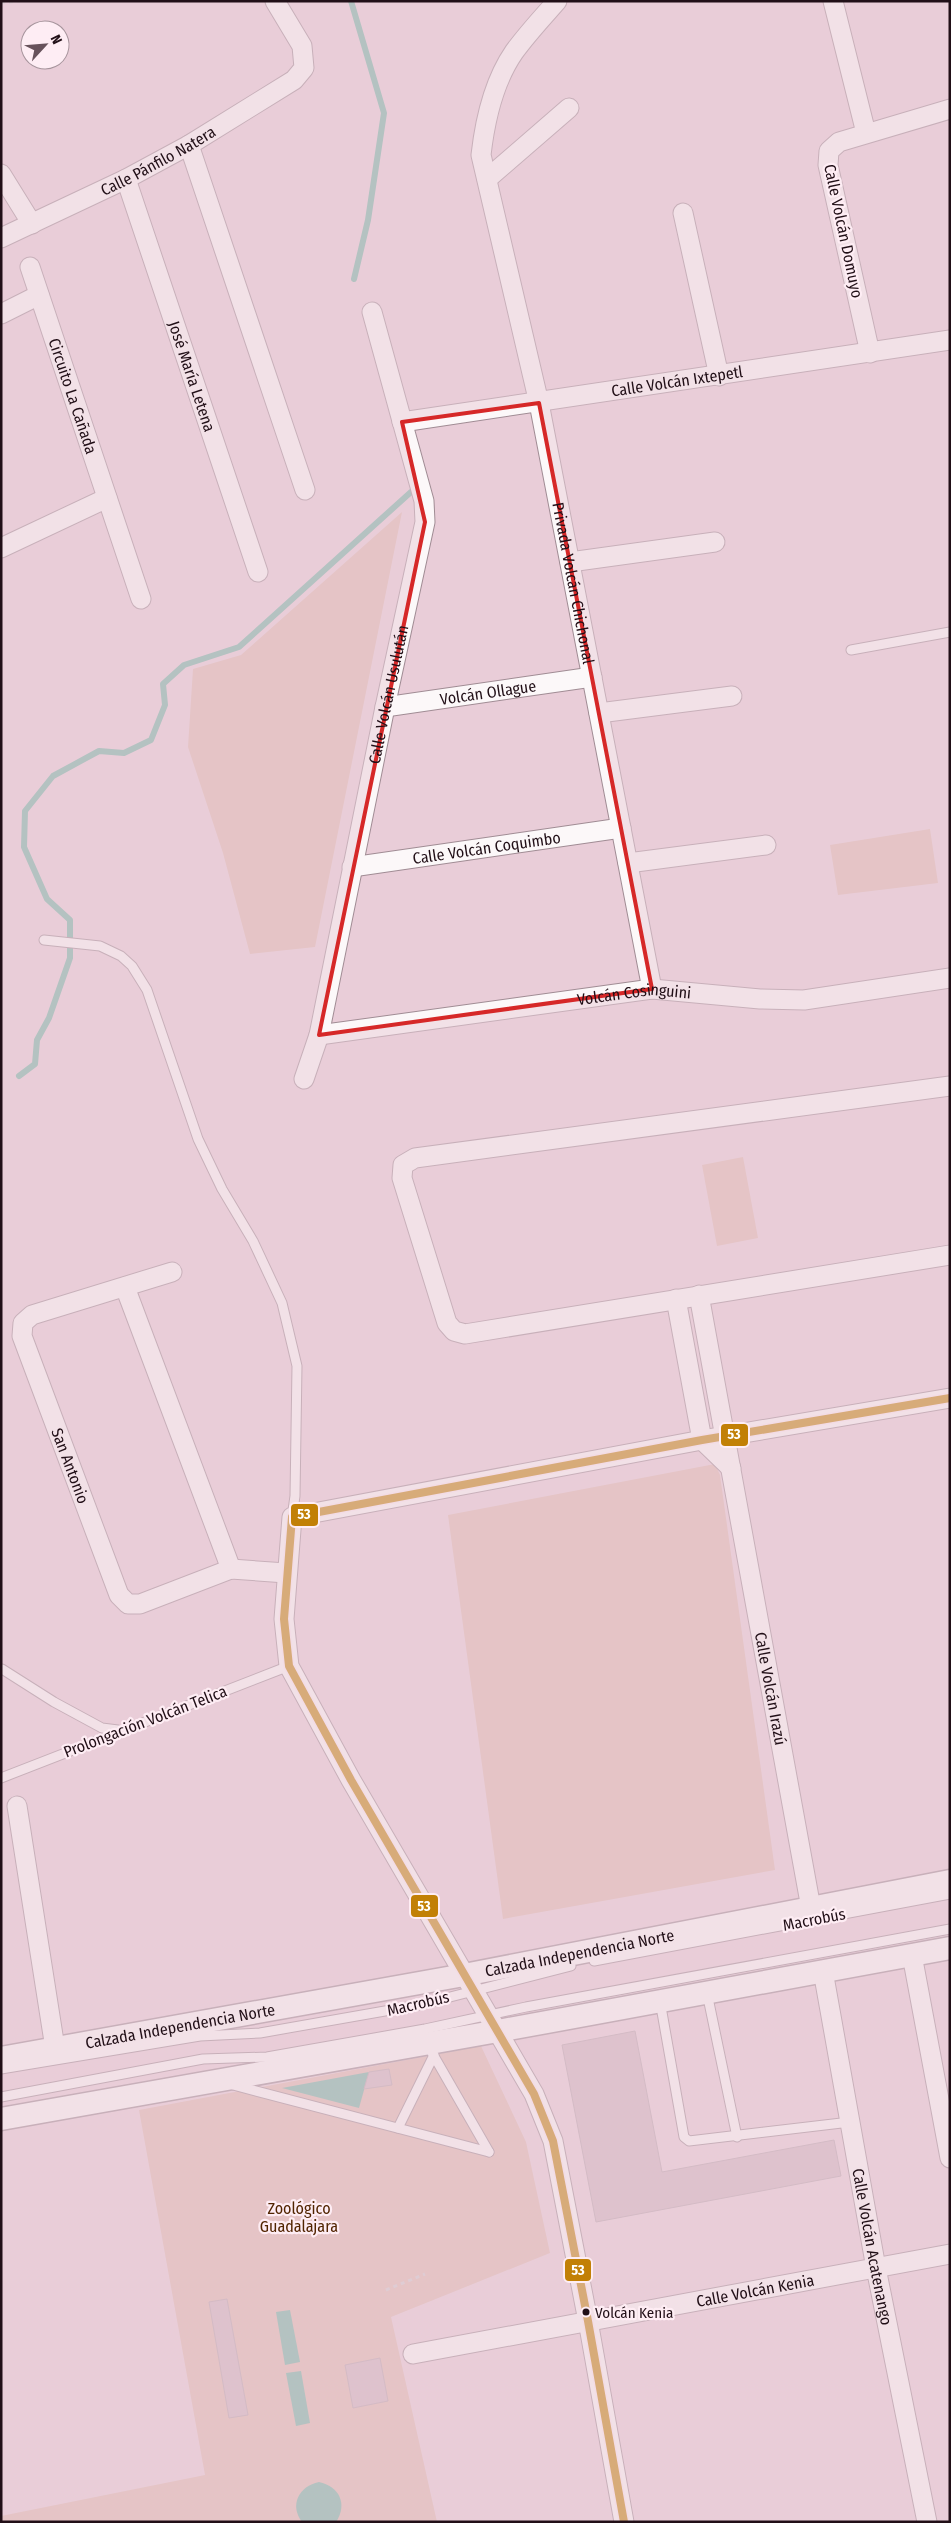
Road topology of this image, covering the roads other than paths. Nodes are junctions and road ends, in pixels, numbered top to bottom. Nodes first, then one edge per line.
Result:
1 (275, 1) edge
2 (557, 1) edge
3 (833, 1) edge
4 (569, 108) dead end
5 (950, 110) edge
6 (866, 133) junction
7 (189, 145) junction
8 (1, 174) edge
9 (126, 179) junction
10 (488, 179) junction
11 (682, 213) dead end
12 (32, 224) junction
13 (1, 238) edge
14 (30, 267) dead end
15 (39, 295) junction
16 (372, 312) dead end
17 (1, 314) edge
18 (950, 340) edge
19 (870, 353) junction
20 (719, 376) junction
21 (539, 403) junction
22 (402, 422) junction
23 (305, 490) dead end
24 (107, 498) junction
25 (715, 542) dead end
26 (1, 548) edge
27 (570, 562) junction
28 (258, 572) dead end
29 (141, 599) dead end
30 (950, 632) edge
31 (851, 650) dead end
32 (592, 677) junction
33 (732, 696) dead end
34 (385, 707) junction
35 (599, 714) junction
36 (621, 828) junction
37 (766, 845) dead end
38 (628, 863) junction
39 (352, 868) junction
40 (44, 940) dead end
41 (950, 978) edge
42 (652, 988) junction
43 (319, 1035) junction
44 (304, 1079) dead end
45 (950, 1086) edge
46 (950, 1255) edge
47 (172, 1272) dead end
48 (125, 1287) junction
49 (699, 1295) junction
50 (676, 1299) junction
51 (706, 1327) junction
52 (681, 1331) junction
53 (950, 1398) edge
54 (726, 1437) junction
55 (702, 1440) junction
56 (731, 1468) junction
57 (292, 1517) junction
58 (230, 1569) junction
59 (286, 1573) junction
60 (290, 1666) junction
61 (2, 1669) edge
62 (120, 1730) junction
63 (1, 1778) edge
64 (17, 1806) dead end
65 (950, 1881) edge
66 (950, 1894) edge
67 (811, 1908) junction
68 (950, 1929) edge
69 (950, 1948) edge
70 (912, 1955) junction
71 (823, 1970) junction
72 (469, 1983) junction
73 (707, 1992) junction
74 (660, 2000) junction
75 (493, 2023) junction
76 (55, 2048) junction
77 (431, 2049) junction
78 (1, 2058) edge
79 (1, 2069) edge
80 (217, 2081) junction
81 (1, 2096) edge
82 (1, 2119) edge
83 (850, 2122) junction
84 (398, 2128) junction
85 (737, 2137) junction
86 (950, 2158) edge
87 (950, 2254) edge
88 (876, 2268) junction
89 (588, 2321) junction
90 (412, 2354) dead end
91 (624, 2522) edge
92 (927, 2522) edge

1 - 7 street, Calle Pánfilo Natera
2 - 10 street, Privada Volcán Chichonal
3 - 6 street
4 - 10 street
5 - 6 street, Calle Volcán Domuyo
6 - 19 street, Calle Volcán Domuyo
7 - 9 street, Calle Pánfilo Natera
7 - 23 street
8 - 12 street
9 - 12 street, Calle Pánfilo Natera
9 - 28 street, José María Letena
10 - 21 street, Privada Volcán Chichonal
11 - 20 street
12 - 13 street, Calle Pánfilo Natera
14 - 15 street, Circuito La Cañada
15 - 17 street
15 - 24 street, Circuito La Cañada
16 - 22 street, Calle Volcán Usulután
18 - 19 street, Calle Volcán Ixtepetl
19 - 20 street, Calle Volcán Ixtepetl
20 - 21 street, Calle Volcán Ixtepetl
21 - 22 street, Calle Volcán Ixtepetl
21 - 27 street, Privada Volcán Chichonal
22 - 34 street, Calle Volcán Usulután
24 - 26 street
24 - 29 street, Circuito La Cañada
25 - 27 street
27 - 32 street, Privada Volcán Chichonal
30 - 31 lane
32 - 34 street, Volcán Ollague
32 - 35 street, Privada Volcán Chichonal
33 - 35 street
34 - 39 street, Calle Volcán Usulután
35 - 36 street, Privada Volcán Chichonal
36 - 38 street, Privada Volcán Chichonal
36 - 39 street, Calle Volcán Coquimbo
37 - 38 street
38 - 42 street, Privada Volcán Chichonal
39 - 43 street, Calle Volcán Usulután
40 - 57 lane
41 - 42 street, Volcán Cosinguini
42 - 43 street, Volcán Cosinguini
43 - 44 street, Calle Volcán Usulután
45 - 50 street
46 - 49 street
47 - 48 street, San Antonio
48 - 58 street
48 - 58 street, San Antonio
49 - 50 street
49 - 51 street, Calle Volcán Irazú
50 - 52 street
51 - 52 street
51 - 54 street, Calle Volcán Irazú
52 - 55 street
53 - 54 street
54 - 55 street
54 - 56 street, Calle Volcán Irazú
55 - 56 street
55 - 57 street
56 - 67 street, Calle Volcán Irazú
57 - 59 street
58 - 59 street, San Antonio
59 - 60 street
60 - 62 lane, Prolongación Volcán Telica
60 - 72 street
61 - 62 lane
62 - 63 lane, Prolongación Volcán Telica
64 - 76 street
65 - 67 street, Calzada Independencia Norte
66 - 72 lane, Macrobús
67 - 72 street, Calzada Independencia Norte
68 - 75 lane, Macrobús
69 - 70 street
70 - 71 street
70 - 86 street
71 - 73 street
71 - 83 street, Calle Volcán Acatenango
72 - 75 street
72 - 76 street, Calzada Independencia Norte
72 - 79 lane, Macrobús
73 - 74 street
73 - 85 lane
74 - 75 street
74 - 85 lane
75 - 77 street
75 - 81 lane, Macrobús
75 - 89 street
76 - 78 street, Calzada Independencia Norte
77 - 80 street
77 - 84 lane
77 - 84 lane
80 - 82 street
80 - 84 lane
83 - 85 lane
83 - 88 street, Calle Volcán Acatenango
87 - 88 street, Calle Volcán Kenia
88 - 89 street, Calle Volcán Kenia
88 - 92 street, Calle Volcán Acatenango
89 - 90 street, Calle Volcán Kenia
89 - 91 street

